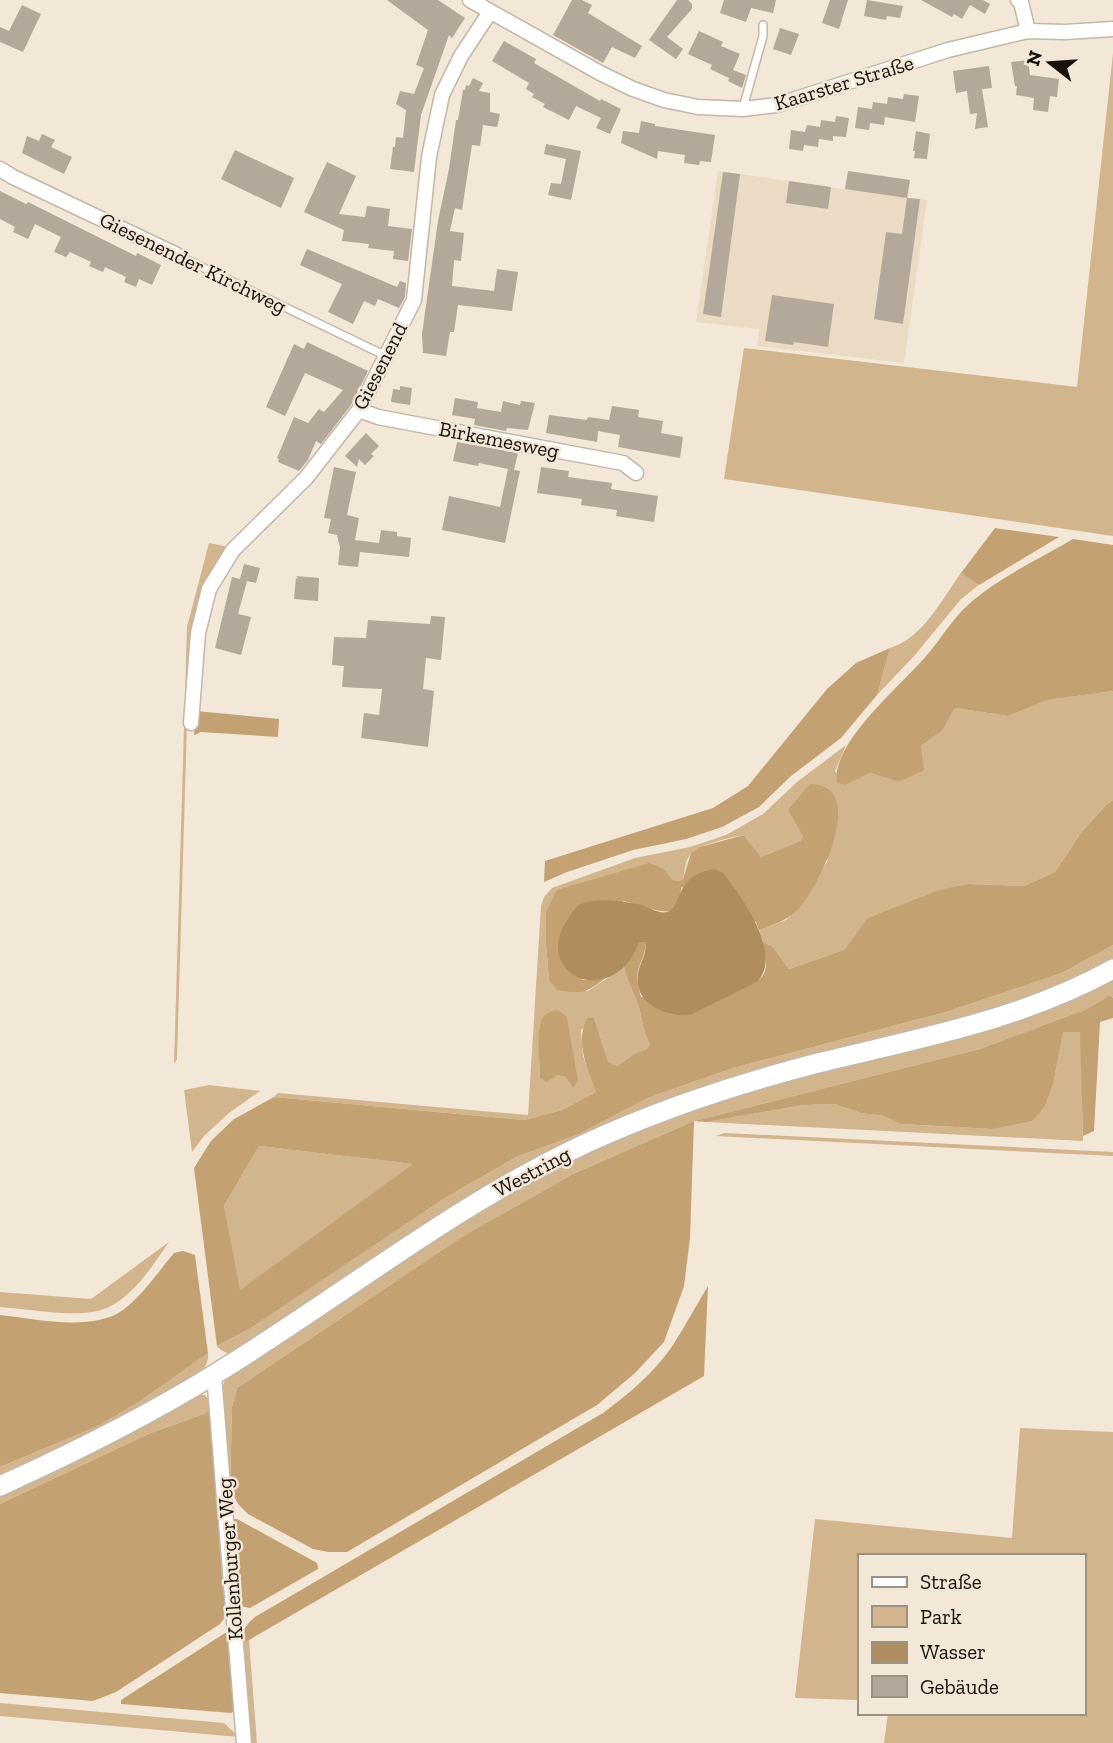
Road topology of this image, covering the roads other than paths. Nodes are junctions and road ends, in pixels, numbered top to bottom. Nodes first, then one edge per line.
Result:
1 (470, 0) edge
2 (1018, 0) edge
3 (490, 12) junction
4 (763, 25) dead end
5 (1113, 29) edge
6 (1028, 31) junction
7 (743, 109) junction
8 (0, 169) edge
9 (177, 255) joint
10 (386, 356) junction
11 (359, 410) junction
12 (636, 473) dead end
13 (191, 723) dead end
14 (1113, 969) edge
15 (214, 1375) junction
16 (0, 1486) edge
17 (244, 1743) edge

1 - 3 street, Kaarster Straße
2 - 6 street
3 - 7 street, Kaarster Straße
3 - 10 street, Giesenend
4 - 7 lane
5 - 6 street, Kaarster Straße
6 - 7 street, Kaarster Straße
8 - 9 street, Giesenender Kirchweg
9 - 10 lane, Giesenender Kirchweg
10 - 11 street, Giesenend
11 - 12 street, Birkemesweg
11 - 13 street, Giesenend
14 - 15 main road, Westring
15 - 16 main road, Westring
15 - 17 street, Kollenburger Weg

